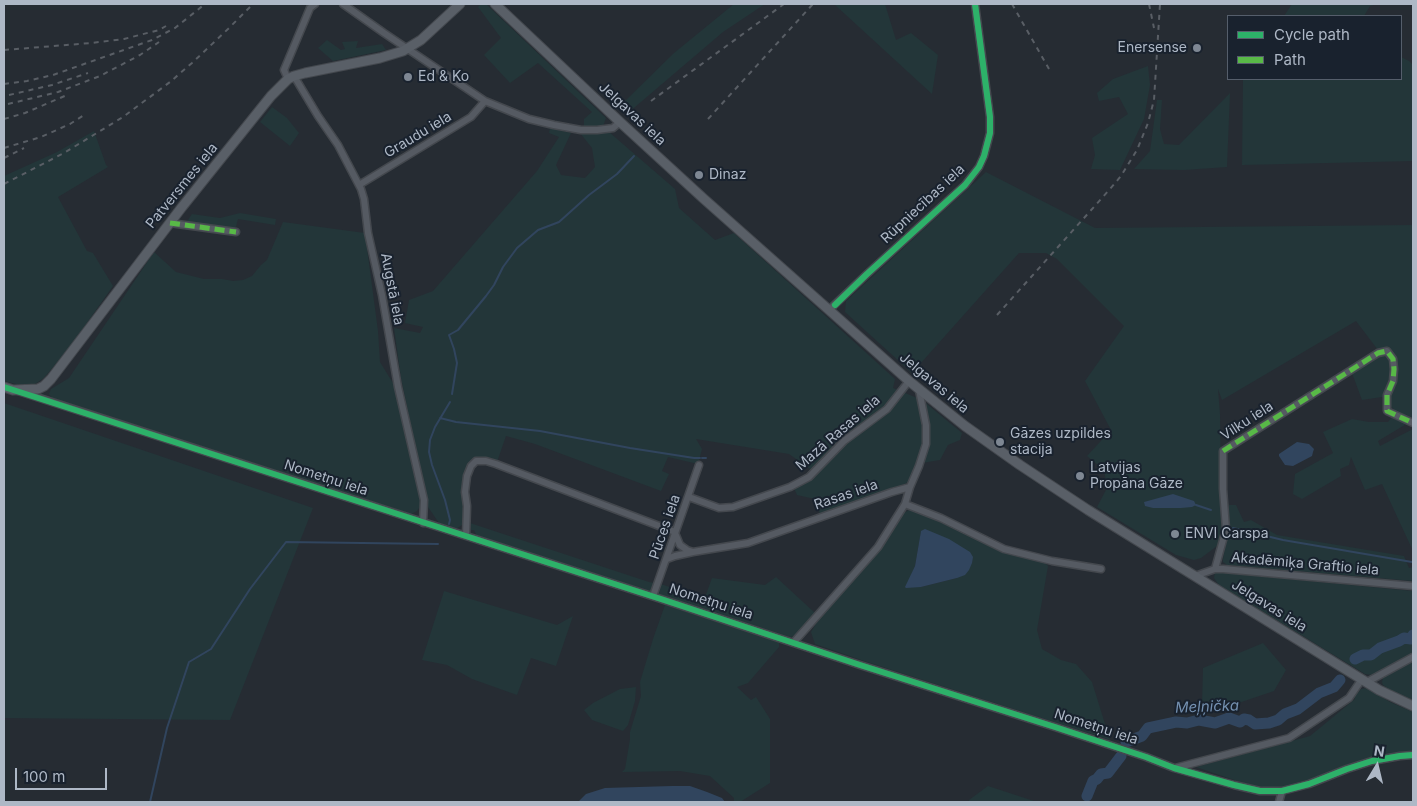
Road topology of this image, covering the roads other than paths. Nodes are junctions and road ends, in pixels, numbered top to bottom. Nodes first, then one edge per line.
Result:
1 (315, 4) edge
2 (343, 4) edge
3 (460, 4) edge
4 (494, 4) edge
5 (975, 4) edge
6 (408, 48) junction
7 (291, 78) junction
8 (485, 101) junction
9 (620, 122) junction
10 (359, 185) junction
11 (170, 223) junction
12 (236, 232) dead end
13 (829, 310) junction
14 (909, 381) junction
15 (8, 388) edge
16 (919, 390) junction
17 (1413, 423) edge
18 (700, 465) dead end
19 (910, 487) junction
20 (689, 497) junction
21 (905, 504) junction
22 (423, 523) junction
23 (675, 532) junction
24 (466, 536) junction
25 (693, 552) junction
26 (667, 559) junction
27 (1100, 569) dead end
28 (1214, 569) junction
29 (1195, 576) junction
30 (1413, 586) edge
31 (653, 596) junction
32 (794, 642) junction
33 (1413, 657) edge
34 (1365, 681) junction
35 (1413, 706) edge
36 (1413, 755) edge
37 (1174, 768) junction
38 (1282, 791) junction
39 (1279, 802) edge

1 - 7 street
2 - 6 street
3 - 6 street
4 - 9 street, Jelgavas iela
5 - 13 street, Rūpniecības iela
6 - 7 street
6 - 8 street
7 - 10 street, Augstā iela
7 - 11 street, Patversmes iela
8 - 9 street
8 - 10 street, Graudu iela
9 - 13 street, Jelgavas iela
10 - 22 street, Augstā iela
11 - 12 street
11 - 15 street, Patversmes iela
13 - 14 street, Jelgavas iela
14 - 16 street, Jelgavas iela
14 - 20 street, Mazā Rasas iela
15 - 22 street, Nometņu iela
16 - 19 street
16 - 29 street, Jelgavas iela
17 - 28 street, Vilku iela
18 - 20 street, Pūces iela
19 - 21 street
19 - 25 street, Rasas iela
20 - 23 street, Pūces iela
21 - 27 street
21 - 32 street
22 - 24 street, Nometņu iela
23 - 24 street
23 - 25 street
23 - 26 street, Pūces iela
24 - 31 street, Nometņu iela
25 - 26 street, Rasas iela
26 - 31 street, Pūces iela
28 - 29 street, Akadēmiķa Graftio iela
28 - 30 street, Akadēmiķa Graftio iela
29 - 34 street, Jelgavas iela
31 - 32 street, Nometņu iela
32 - 37 street, Nometņu iela
33 - 34 street
34 - 35 street, Jelgavas iela
34 - 37 street
36 - 38 street, Nometņu iela
37 - 38 street, Nometņu iela
38 - 39 street

